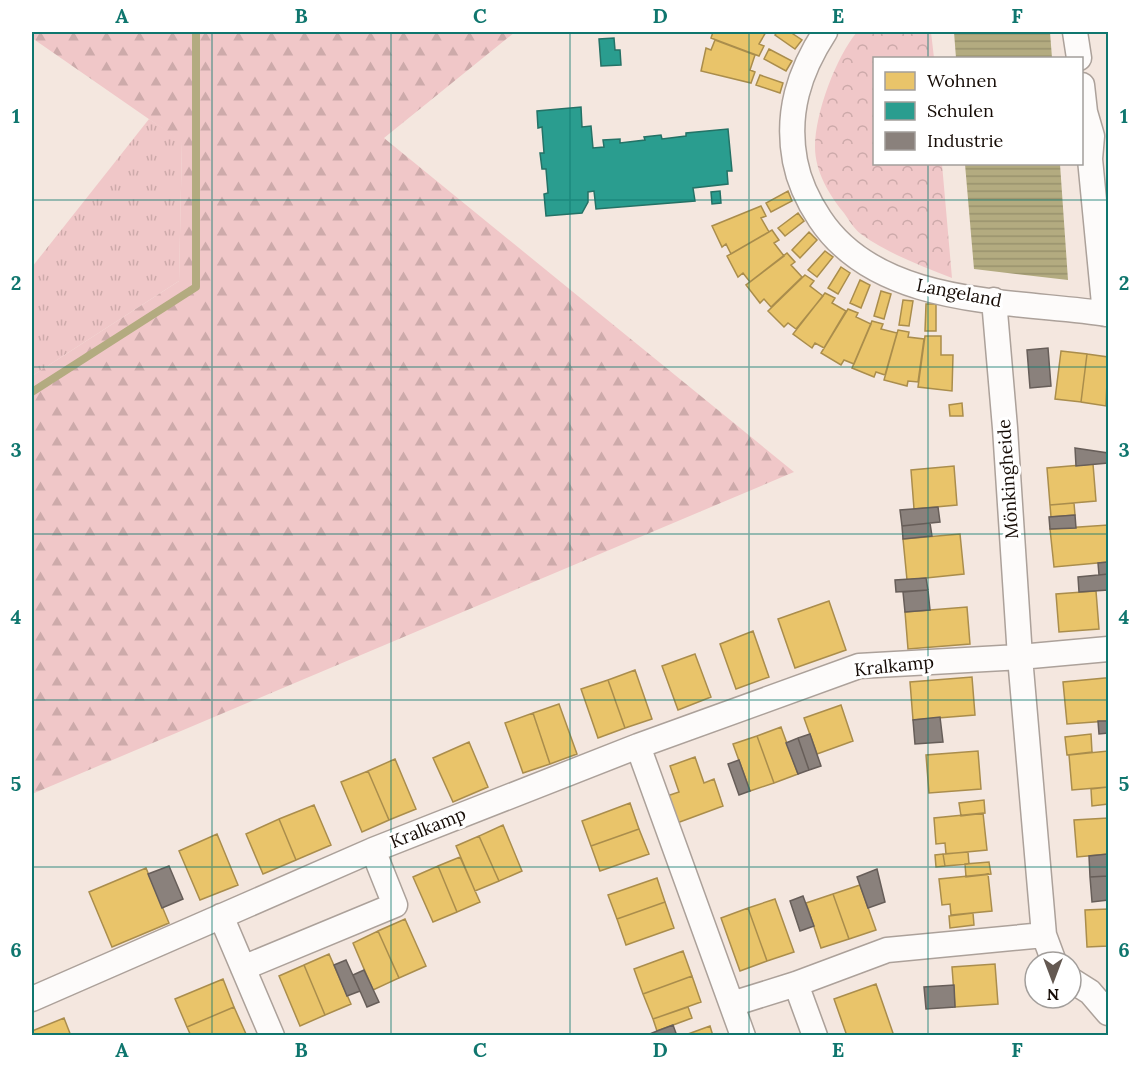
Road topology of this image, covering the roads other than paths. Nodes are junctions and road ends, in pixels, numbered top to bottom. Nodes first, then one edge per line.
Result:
1 (825, 32) edge
2 (1076, 32) edge
3 (1078, 57) edge
4 (1083, 98) edge
5 (1100, 137) edge
6 (993, 300) junction
7 (1107, 314) edge
8 (1108, 649) edge
9 (1020, 657) junction
10 (638, 746) junction
11 (373, 850) junction
12 (220, 916) junction
13 (1044, 935) junction
14 (1050, 950) edge
15 (243, 968) junction
16 (796, 984) junction
17 (1083, 988) edge
18 (32, 999) edge
19 (732, 1004) junction
20 (1108, 1013) edge
21 (272, 1035) edge
22 (743, 1035) edge
23 (815, 1035) edge

1 - 6 street, Langeland
2 - 3 street
4 - 5 street, Langeland
5 - 7 street, Langeland
6 - 7 street, Langeland
6 - 9 street, Mönkingheide
8 - 9 street
9 - 10 street, Kralkamp
9 - 13 street, Mönkingheide
10 - 11 street, Kralkamp
10 - 19 street
11 - 12 street, Kralkamp
11 - 15 street
12 - 15 street
12 - 18 street, Kralkamp
13 - 14 street, Mönkingheide
13 - 16 street
15 - 21 street
16 - 19 street
16 - 23 street
17 - 20 street
19 - 22 street

